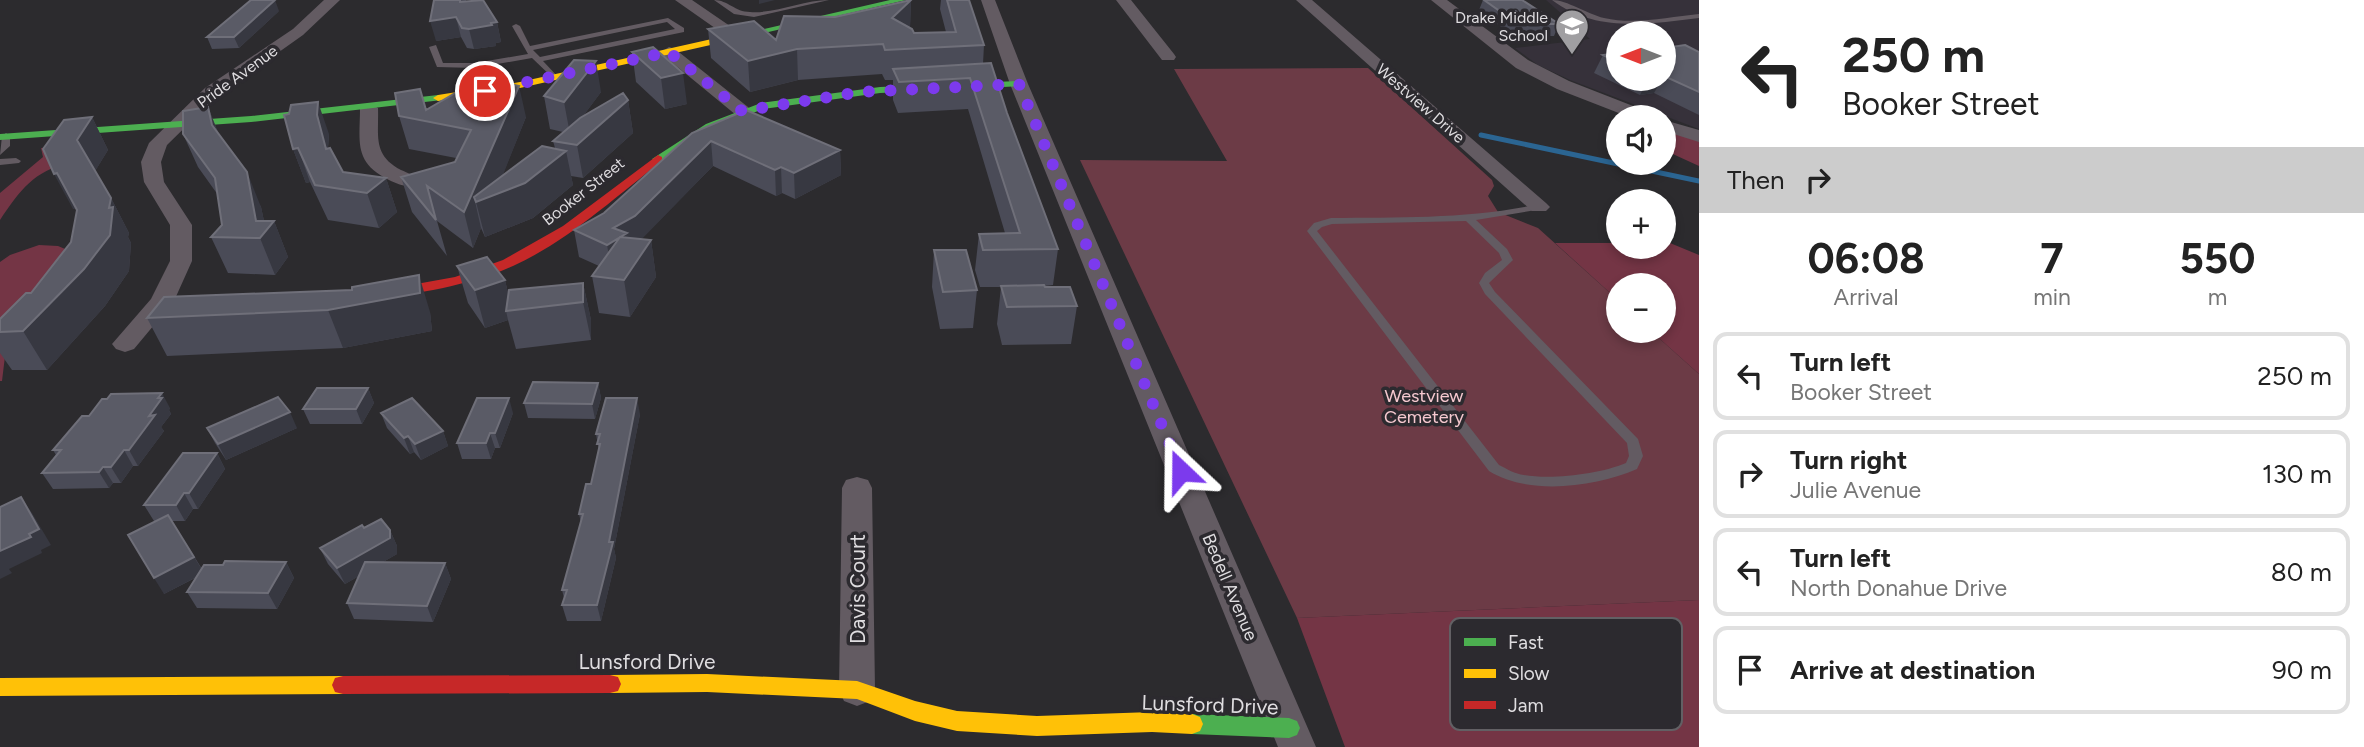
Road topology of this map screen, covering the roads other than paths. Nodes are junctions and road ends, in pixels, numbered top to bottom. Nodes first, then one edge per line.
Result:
1 (333, 0) edge
2 (682, 0) edge
3 (717, 0) edge
4 (826, 0) edge
5 (902, 0) edge
6 (988, 0) edge
7 (1123, 0) edge
8 (1303, 0) edge
9 (1438, 0) edge
10 (1555, 0) edge
11 (869, 3) edge
12 (1699, 16) edge
13 (516, 26) dead end
14 (738, 37) junction
15 (433, 47) dead end
16 (669, 52) junction
17 (533, 55) junction
18 (1168, 57) dead end
19 (554, 77) junction
20 (1019, 84) junction
21 (1614, 105) edge
22 (369, 108) junction
23 (742, 111) junction
24 (175, 124) junction
25 (1676, 129) edge
26 (1699, 136) edge
27 (2, 141) edge
28 (16, 161) dead end
29 (0, 162) edge
30 (409, 181) edge
31 (1539, 207) joint
32 (1468, 217) junction
33 (353, 299) edge
34 (162, 301) junction
35 (183, 301) edge
36 (125, 344) dead end
37 (856, 488) dead end
38 (0, 687) edge
39 (857, 690) junction
40 (1293, 738) edge

1 - 24 street, Pride Avenue
2 - 14 street
3 - 4 lane
5 - 11 street
6 - 20 street, Bedell Avenue
7 - 18 street
8 - 31 street, Westview Drive
9 - 21 street
10 - 12 lane
11 - 14 street
13 - 17 lane
14 - 16 street
15 - 17 lane
16 - 19 street
16 - 23 street
17 - 17 lane
17 - 19 lane
19 - 22 street
20 - 23 street, Booker Street
20 - 40 street, Bedell Avenue
22 - 24 street
22 - 30 street
23 - 33 street, Booker Street
24 - 27 street
24 - 34 street, Pride Avenue
25 - 26 street
28 - 29 lane
31 - 32 lane
32 - 32 lane
34 - 35 street
34 - 36 street, Pride Avenue
37 - 39 street, Davis Court
38 - 39 street, Lunsford Drive
39 - 40 street, Lunsford Drive

